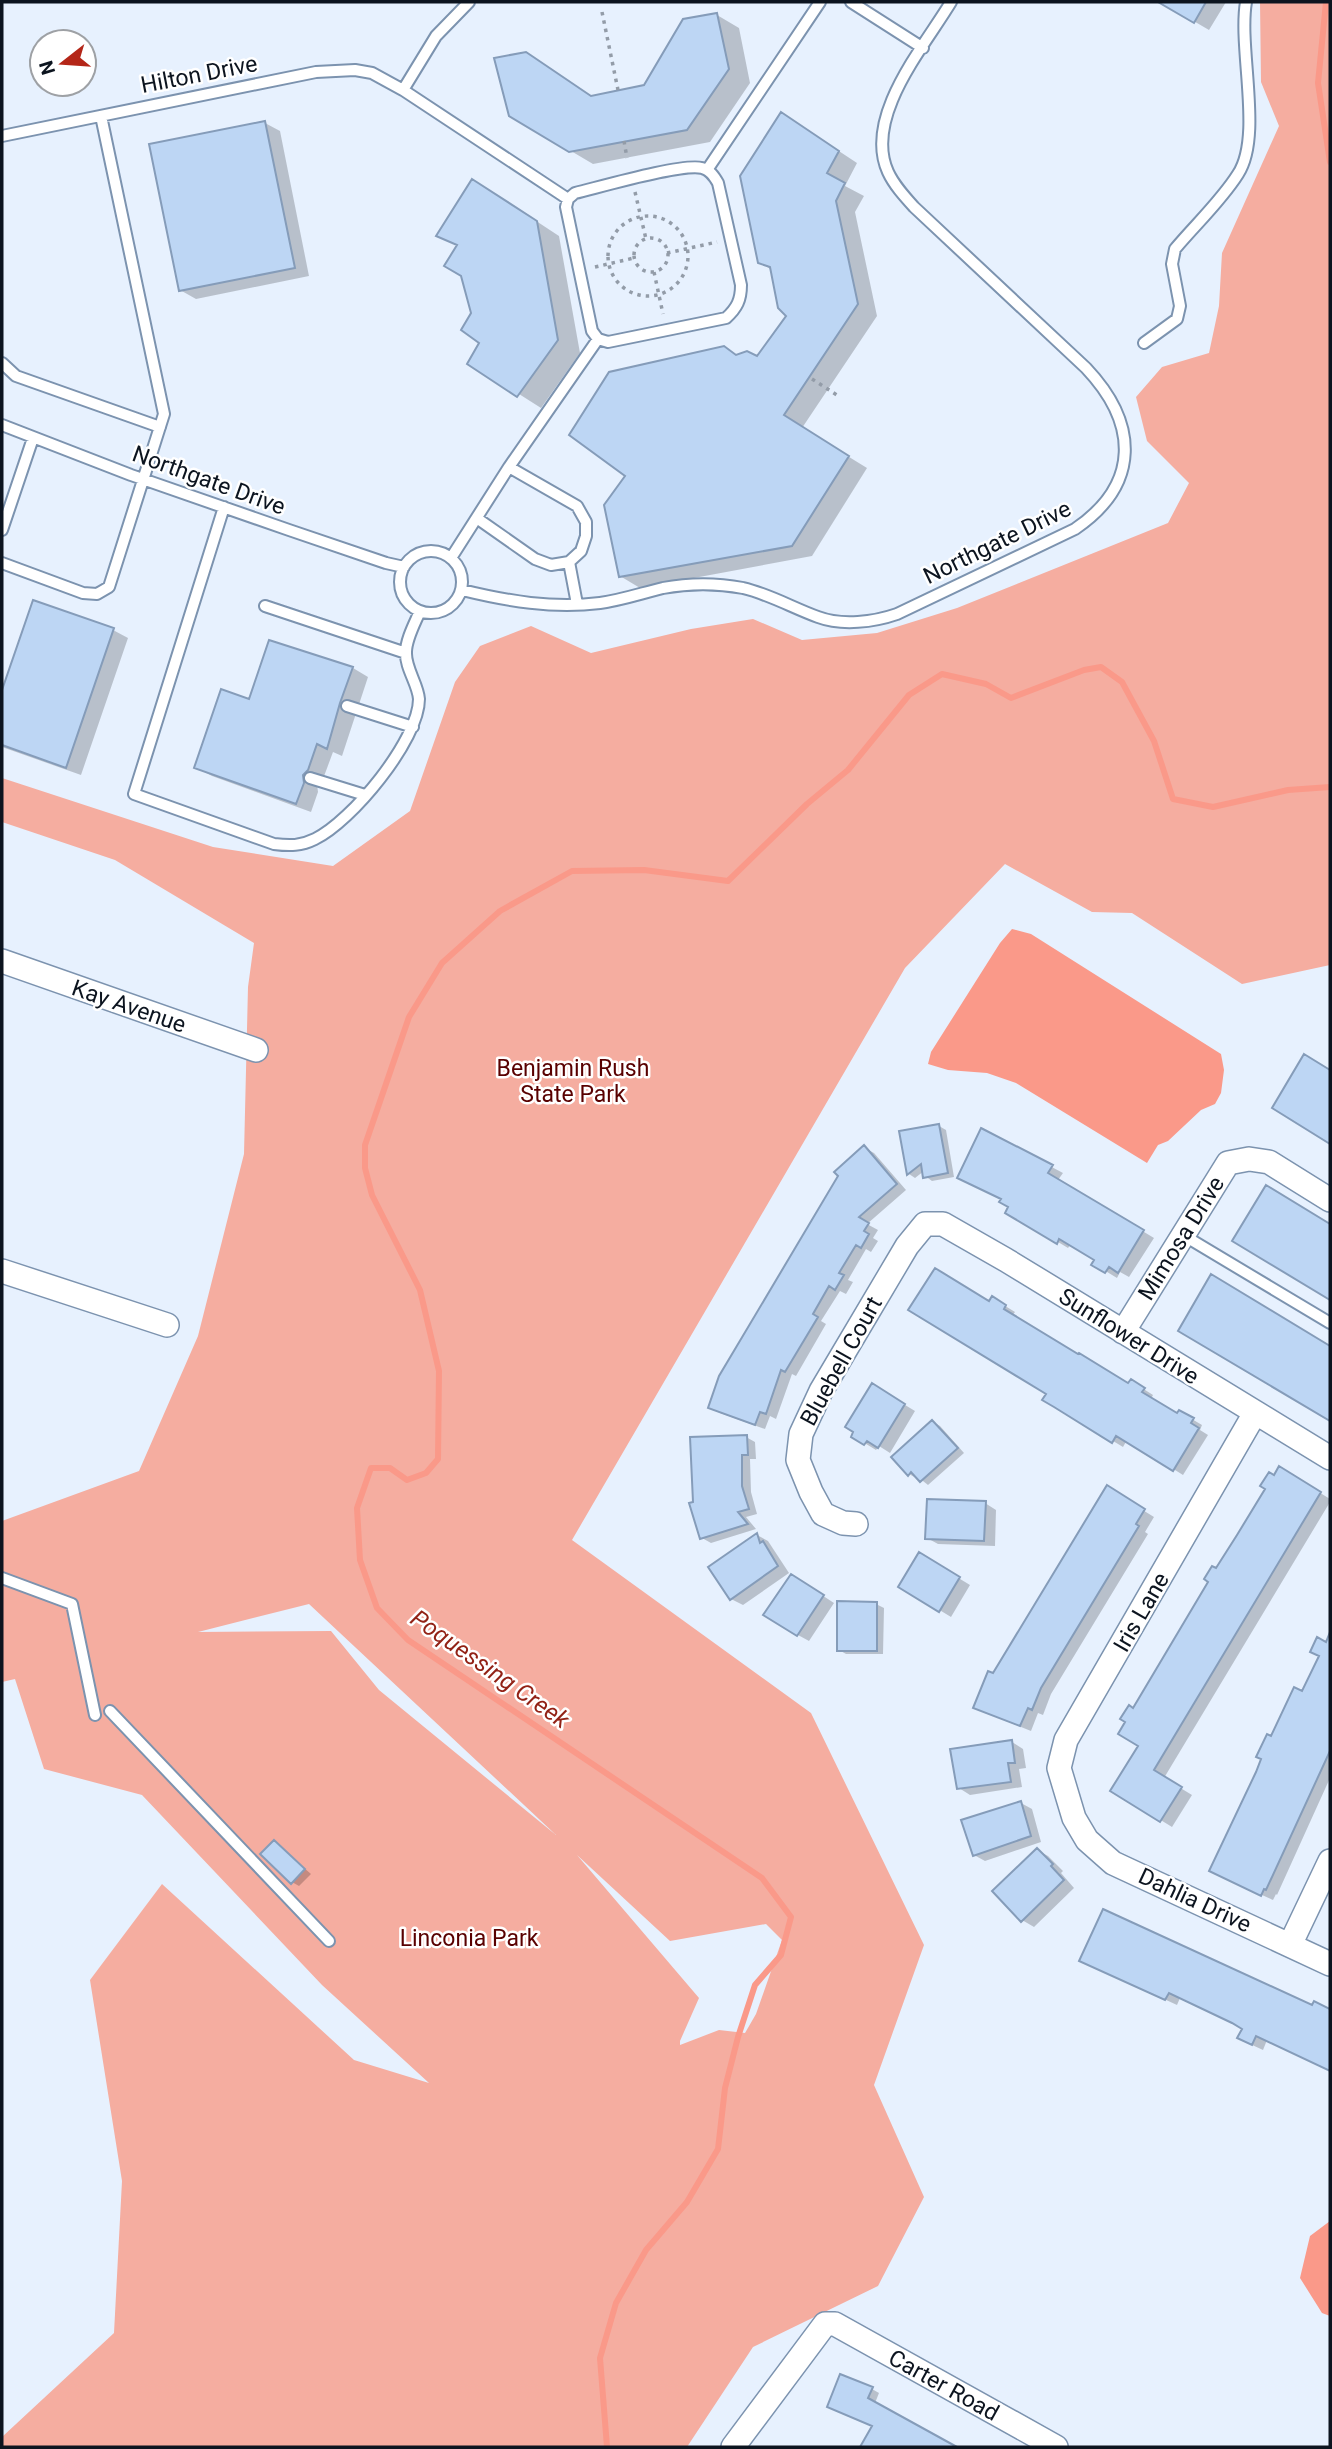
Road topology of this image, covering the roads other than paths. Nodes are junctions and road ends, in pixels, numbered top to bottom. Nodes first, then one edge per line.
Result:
1 (469, 2) edge
2 (820, 2) edge
3 (851, 2) edge
4 (951, 2) edge
5 (1246, 2) edge
6 (923, 48) junction
7 (403, 90) junction
8 (101, 116) junction
9 (2, 136) edge
10 (707, 170) junction
11 (568, 199) junction
12 (598, 339) junction
13 (1144, 343) dead end
14 (2, 363) edge
15 (2, 425) edge
16 (160, 427) junction
17 (33, 438) junction
18 (509, 467) junction
19 (143, 479) junction
20 (224, 507) junction
21 (478, 519) junction
22 (2, 530) edge
23 (451, 558) junction
24 (569, 562) junction
25 (2, 563) edge
26 (404, 567) junction
27 (462, 590) junction
28 (577, 604) junction
29 (265, 606) dead end
30 (420, 611) junction
31 (406, 653) junction
32 (347, 706) dead end
33 (413, 727) junction
34 (310, 778) dead end
35 (365, 795) junction
36 (2, 961) edge
37 (256, 1050) dead end
38 (1330, 1200) edge
39 (925, 1224) joint
40 (1184, 1235) junction
41 (2, 1271) edge
42 (1330, 1323) edge
43 (167, 1325) dead end
44 (1123, 1332) junction
45 (1255, 1413) junction
46 (1330, 1458) edge
47 (856, 1524) dead end
48 (2, 1578) edge
49 (110, 1711) dead end
50 (95, 1715) dead end
51 (1074, 1818) joint
52 (1330, 1861) edge
53 (328, 1941) dead end
54 (1290, 1945) junction
55 (1330, 1964) edge
56 (733, 2447) edge
57 (1056, 2447) edge

1 - 7 lane
2 - 10 lane
3 - 6 lane
4 - 6 lane, Northgate Drive
5 - 13 lane
6 - 28 lane, Northgate Drive
7 - 8 lane, Hilton Drive
7 - 11 lane, Hilton Drive
8 - 9 lane, Hilton Drive
8 - 16 lane
10 - 11 lane
10 - 12 lane
11 - 12 lane
12 - 18 lane
14 - 16 lane
15 - 17 lane, Northgate Drive
16 - 19 lane
17 - 19 lane, Northgate Drive
17 - 22 lane
18 - 21 lane
18 - 24 lane
19 - 20 lane, Northgate Drive
19 - 25 lane
20 - 26 lane, Northgate Drive
20 - 35 lane
21 - 23 lane
21 - 24 lane
23 - 26 lane
23 - 27 lane
24 - 28 lane
26 - 30 lane
27 - 28 lane, Northgate Drive
27 - 30 lane
29 - 31 lane
30 - 31 lane
31 - 33 lane
32 - 33 lane
33 - 35 lane
34 - 35 lane
36 - 37 street, Kay Avenue
38 - 40 street, Mimosa Drive
39 - 44 street, Sunflower Drive
39 - 47 street, Bluebell Court
40 - 42 lane
40 - 44 street, Mimosa Drive
41 - 43 street
44 - 45 street, Sunflower Drive
45 - 46 street, Sunflower Drive
45 - 51 street, Iris Lane
48 - 50 lane
49 - 53 lane
51 - 54 street, Dahlia Drive
52 - 54 street
54 - 55 street, Dahlia Drive
56 - 57 street, Carter Road

